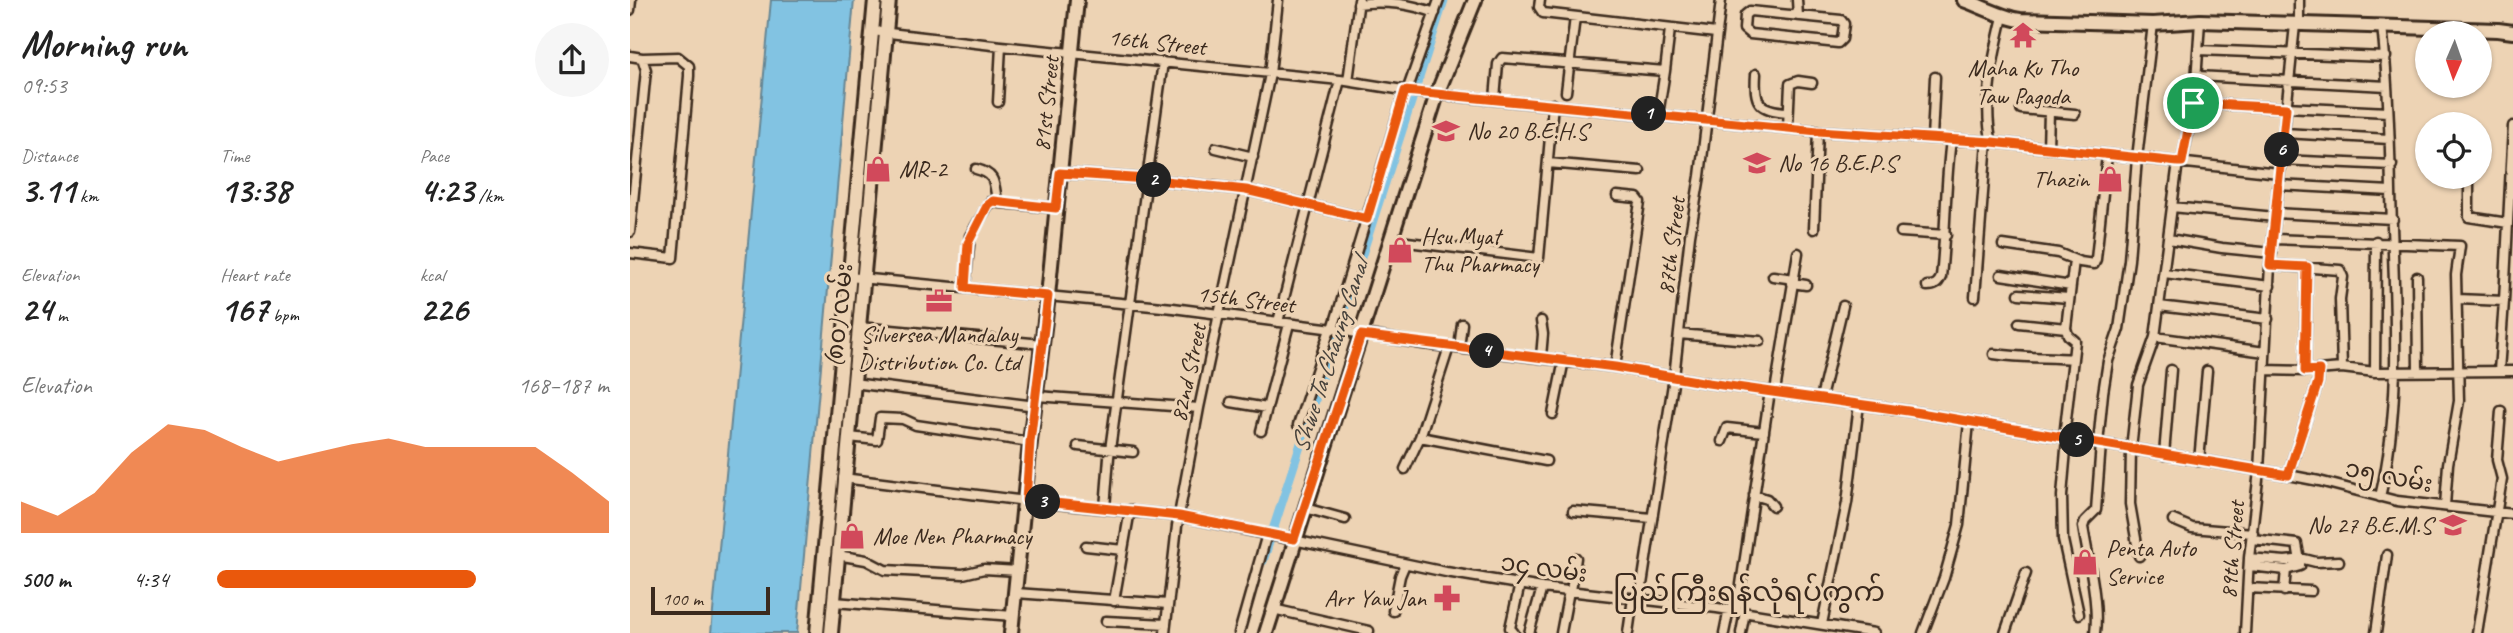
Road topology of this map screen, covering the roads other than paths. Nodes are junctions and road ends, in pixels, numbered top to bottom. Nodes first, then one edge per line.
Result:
1 (631, 0) edge
2 (875, 0) edge
3 (888, 0) edge
4 (1077, 0) edge
5 (1278, 0) edge
6 (1439, 0) edge
7 (1475, 0) edge
8 (1540, 0) edge
9 (1721, 0) edge
10 (1797, 0) edge
11 (1964, 0) edge
12 (2299, 0) edge
13 (1359, 2) edge
14 (630, 10) edge
15 (1435, 13) junction
16 (1798, 16) junction
17 (2003, 17) junction
18 (1575, 18) junction
19 (2200, 21) junction
20 (2153, 24) junction
21 (2297, 25) junction
22 (2382, 26) junction
23 (1670, 29) junction
24 (872, 31) junction
25 (886, 32) junction
26 (2513, 32) edge
27 (1716, 33) junction
28 (1001, 46) junction
29 (2198, 50) junction
30 (1072, 52) junction
31 (2291, 54) junction
32 (630, 56) edge
33 (2386, 57) junction
34 (642, 58) junction
35 (1163, 62) junction
36 (1570, 64) junction
37 (1665, 71) junction
38 (1270, 74) junction
39 (1756, 74) dead end
40 (2197, 76) junction
41 (1935, 77) dead end
42 (1344, 80) junction
43 (2289, 82) junction
44 (1812, 83) dead end
45 (2387, 86) junction
46 (1407, 91) junction
47 (1566, 92) dead end
48 (1437, 94) junction
49 (1495, 99) junction
50 (998, 103) dead end
51 (2193, 103) junction
52 (1553, 104) junction
53 (2286, 107) junction
54 (2021, 109) dead end
55 (1788, 112) junction
56 (2049, 112) junction
57 (2388, 112) junction
58 (2076, 114) dead end
59 (1658, 115) junction
60 (1706, 120) junction
61 (1788, 127) junction
62 (2513, 127) edge
63 (1818, 131) junction
64 (2284, 133) junction
65 (1932, 138) junction
66 (2389, 139) junction
67 (1951, 140) junction
68 (1989, 141) junction
69 (2512, 147) edge
70 (1216, 148) dead end
71 (2048, 148) junction
72 (2107, 155) junction
73 (1253, 157) junction
74 (2137, 158) junction
75 (2281, 160) junction
76 (2180, 162) junction
77 (1548, 163) junction
78 (2392, 165) junction
79 (976, 169) dead end
80 (1640, 171) dead end
81 (1060, 173) junction
82 (2279, 173) junction
83 (1147, 179) junction
84 (2278, 185) junction
85 (2469, 189) edge
86 (1246, 190) junction
87 (2391, 191) junction
88 (1617, 196) dead end
89 (997, 201) junction
90 (1308, 204) junction
91 (2511, 204) edge
92 (2172, 207) junction
93 (1056, 208) junction
94 (2275, 215) junction
95 (1367, 219) junction
96 (2393, 219) junction
97 (2508, 223) junction
98 (1814, 229) dead end
99 (630, 232) edge
100 (1901, 232) dead end
101 (1946, 235) junction
102 (2169, 239) junction
103 (2273, 239) junction
104 (1391, 240) junction
105 (2376, 241) junction
106 (2393, 242) junction
107 (2003, 245) dead end
108 (630, 253) edge
109 (1798, 253) dead end
110 (2272, 253) junction
111 (2074, 260) junction
112 (2270, 265) junction
113 (2307, 267) junction
114 (2164, 273) junction
115 (2001, 275) dead end
116 (1773, 276) dead end
117 (849, 277) junction
118 (2417, 277) dead end
119 (863, 279) junction
120 (1793, 281) junction
121 (1806, 285) dead end
122 (1927, 286) dead end
123 (2071, 286) junction
124 (2270, 286) junction
125 (965, 288) junction
126 (2020, 294) dead end
127 (1048, 296) junction
128 (1975, 297) dead end
129 (2070, 298) junction
130 (2458, 299) junction
131 (2504, 301) junction
132 (1130, 303) junction
133 (1843, 306) dead end
134 (2159, 306) junction
135 (1220, 314) junction
136 (2267, 319) junction
137 (1541, 321) dead end
138 (1278, 322) junction
139 (2019, 323) dead end
140 (1289, 324) junction
141 (1462, 324) dead end
142 (859, 327) junction
143 (2066, 328) junction
144 (1333, 329) junction
145 (1679, 334) junction
146 (1361, 335) junction
147 (2155, 337) junction
148 (1760, 341) dead end
149 (1042, 344) junction
150 (1454, 348) junction
151 (2265, 352) junction
152 (1994, 354) dead end
153 (1541, 357) junction
154 (2073, 359) junction
155 (1564, 360) junction
156 (1615, 367) junction
157 (2342, 368) junction
158 (2171, 370) dead end
159 (2265, 370) junction
160 (2319, 370) junction
161 (2395, 370) junction
162 (2207, 371) dead end
163 (2305, 371) junction
164 (2418, 371) junction
165 (2457, 371) junction
166 (2499, 371) junction
167 (2513, 371) edge
168 (2375, 372) junction
169 (1674, 377) junction
170 (853, 383) junction
171 (1772, 391) junction
172 (1821, 398) junction
173 (1037, 401) junction
174 (1231, 402) dead end
175 (1117, 403) junction
176 (1859, 404) junction
177 (1199, 408) junction
178 (1267, 408) junction
179 (2501, 411) dead end
180 (1553, 414) dead end
181 (1969, 422) junction
182 (1298, 425) dead end
183 (1261, 431) dead end
184 (1764, 432) junction
185 (849, 437) junction
186 (1420, 437) junction
187 (2065, 437) junction
188 (1722, 441) dead end
189 (1030, 442) junction
190 (2099, 444) junction
191 (1078, 446) dead end
192 (2131, 449) junction
193 (1110, 450) junction
194 (1133, 452) dead end
195 (2164, 455) junction
196 (1546, 461) dead end
197 (2199, 461) junction
198 (1405, 469) dead end
199 (2259, 471) junction
200 (2288, 475) junction
201 (837, 477) junction
202 (1754, 495) junction
203 (2380, 497) junction
204 (1026, 500) junction
205 (1773, 506) dead end
206 (2445, 506) junction
207 (1305, 508) junction
208 (1105, 509) junction
209 (1130, 510) junction
210 (1573, 511) dead end
211 (2497, 512) junction
212 (2513, 514) edge
213 (1179, 516) junction
214 (1652, 518) junction
215 (1345, 519) dead end
216 (2173, 520) dead end
217 (1267, 534) junction
218 (2252, 536) junction
219 (1294, 539) junction
220 (1086, 546) dead end
221 (1123, 550) junction
222 (836, 555) junction
223 (2386, 555) dead end
224 (2139, 556) dead end
225 (1576, 558) dead end
226 (2300, 561) junction
227 (2339, 561) dead end
228 (2250, 562) junction
229 (1405, 564) junction
230 (2286, 570) junction
231 (1018, 572) junction
232 (2026, 573) dead end
233 (1520, 584) junction
234 (1542, 588) junction
235 (2248, 588) junction
236 (1570, 591) junction
237 (2284, 591) junction
238 (2311, 591) dead end
239 (1016, 593) junction
240 (1636, 598) junction
241 (1114, 601) junction
242 (834, 602) junction
243 (1168, 604) junction
244 (1273, 609) junction
245 (1393, 611) dead end
246 (1737, 611) junction
247 (2079, 614) dead end
248 (1013, 616) junction
249 (1106, 621) dead end
250 (1822, 624) junction
251 (1165, 629) edge
252 (1368, 631) dead end
253 (817, 633) edge
254 (831, 633) edge
255 (1011, 633) edge
256 (1239, 633) edge
257 (1266, 633) edge
258 (1514, 633) edge
259 (1529, 633) edge
260 (1561, 633) edge
261 (1628, 633) edge
262 (1724, 633) edge
263 (1741, 633) edge
264 (1874, 633) edge
265 (1923, 633) edge
266 (2005, 633) edge
267 (2095, 633) edge
268 (2245, 633) edge
269 (2376, 633) edge
270 (2477, 633) edge

1 - 14 street
2 - 24 street, (၈၀) လမ်း
3 - 25 street, (၈၀) လမ်း
4 - 30 street, 81st Street
5 - 38 street, 82nd Street
6 - 15 street
7 - 48 street
8 - 18 street
9 - 27 street, 87th Street
10 - 16 street
11 - 17 street
12 - 21 street, 89th Street
13 - 15 street
13 - 42 street
15 - 46 street
16 - 16 street
17 - 20 street
17 - 68 street
18 - 23 street
18 - 36 street
19 - 20 street
19 - 21 street
19 - 29 street
20 - 74 street
21 - 22 street
21 - 31 street, 89th Street
22 - 26 street
22 - 33 street
23 - 27 street
23 - 37 street
24 - 25 street, 16th Street
24 - 117 street, (၈၀) လမ်း
25 - 28 street, 16th Street
25 - 119 street, (၈၀) လမ်း
27 - 60 street, 87th Street
28 - 30 street, 16th Street
28 - 50 street
29 - 31 street
29 - 40 street
30 - 35 street, 16th Street
30 - 81 street, 81st Street
31 - 33 street
31 - 43 street, 89th Street
32 - 34 street
33 - 45 street
34 - 99 street
34 - 108 street
35 - 38 street, 16th Street
35 - 83 street
36 - 37 street
36 - 47 street
36 - 49 street
37 - 59 street
38 - 42 street, 16th Street
38 - 73 street, 82nd Street
39 - 55 street
40 - 43 street
40 - 51 street
41 - 65 street
42 - 46 street, 16th Street
42 - 90 street
43 - 45 street
43 - 53 street, 89th Street
44 - 55 street
45 - 57 street
46 - 48 street, 16th Street
46 - 95 street
48 - 49 street, 16th Street
48 - 104 street
49 - 52 street, 16th Street
51 - 53 street
51 - 76 street
52 - 59 street, 16th Street
52 - 77 street
53 - 57 street
53 - 64 street, 89th Street
54 - 56 street
55 - 61 street
56 - 58 street
56 - 71 street
57 - 66 street
59 - 60 street, 16th Street
60 - 61 street, 16th Street
60 - 145 street, 87th Street
61 - 63 street, 16th Street
62 - 69 street
63 - 65 street, 16th Street
63 - 98 street
64 - 66 street
64 - 75 street, 89th Street
65 - 67 street, 16th Street
66 - 78 street
67 - 68 street, 16th Street
67 - 101 street
68 - 71 street, 16th Street
68 - 128 street
69 - 91 street
70 - 73 street
71 - 72 street, 16th Street
72 - 74 street, 16th Street
72 - 111 street
73 - 86 street, 82nd Street
74 - 76 street, 16th Street
74 - 190 street
75 - 78 street
75 - 82 street, 89th Street
76 - 82 street, 16th Street
76 - 92 street
77 - 80 street
77 - 104 street
78 - 87 street
79 - 89 street
81 - 83 street
81 - 93 street, 81st Street
82 - 84 street, 89th Street
83 - 86 street
83 - 132 street
84 - 87 street
84 - 94 street, 89th Street
85 - 97 street
86 - 90 street
86 - 135 street, 82nd Street
87 - 96 street
88 - 156 street
89 - 93 street
89 - 125 street
90 - 95 street
90 - 138 street
91 - 97 street
92 - 94 street
92 - 102 street
93 - 127 street, 81st Street
94 - 96 street
94 - 103 street, 89th Street
95 - 144 street
96 - 106 street
97 - 131 street
100 - 101 street
101 - 122 street
102 - 110 street
102 - 114 street
103 - 105 street
103 - 110 street, 89th Street
104 - 146 street
105 - 106 street
105 - 168 street
106 - 130 street
106 - 161 street
107 - 111 street
109 - 120 street
110 - 112 street, 89th Street
111 - 123 street
112 - 113 street
112 - 124 street, 89th Street
113 - 157 street
113 - 163 street
114 - 124 street
114 - 134 street
115 - 123 street
116 - 120 street
117 - 119 street, 15th Street
117 - 201 street, (၈၀) လမ်း
118 - 164 street
119 - 125 street, 15th Street
119 - 142 street, (၈၀) လမ်း
120 - 121 street
120 - 171 street
123 - 129 street
124 - 136 street, 89th Street
125 - 127 street, 15th Street
126 - 129 street
127 - 132 street, 15th Street
127 - 149 street, 81st Street
129 - 143 street
130 - 131 street
130 - 165 street
131 - 166 street
132 - 135 street, 15th Street
132 - 175 street
133 - 172 street
134 - 136 street
134 - 147 street
135 - 138 street, 15th Street
135 - 177 street, 82nd Street
136 - 151 street, 89th Street
137 - 153 street
138 - 140 street, 15th Street
139 - 143 street
140 - 144 street, 15th Street
140 - 178 street
141 - 150 street
142 - 149 street
142 - 170 street, (၈၀) လမ်း
143 - 154 street
144 - 146 street, 15th Street
144 - 182 street
145 - 148 street
145 - 169 street, 87th Street
146 - 150 street, 15th Street
146 - 207 street
147 - 151 street
147 - 192 street
149 - 173 street, 81st Street
150 - 153 street, 15th Street
150 - 186 street
151 - 159 street, 89th Street
152 - 154 street
153 - 155 street, 15th Street
154 - 187 street
155 - 156 street, 15th Street
155 - 180 street
156 - 169 street, 15th Street
157 - 160 street
157 - 168 street
158 - 195 street
159 - 163 street
159 - 199 street, 89th Street
160 - 163 street
160 - 200 street
161 - 164 street
161 - 168 street
161 - 203 street
162 - 197 street
164 - 165 street
165 - 166 street
165 - 206 street
166 - 167 street
169 - 171 street, 15th Street
169 - 214 street, 87th Street
170 - 173 street
170 - 185 street, (၈၀) လမ်း
171 - 172 street, 15th Street
171 - 184 street
172 - 176 street, 15th Street
173 - 175 street
173 - 189 street, 81st Street
174 - 178 street
175 - 177 street
175 - 193 street
176 - 181 street, 15th Street
176 - 250 street
177 - 213 street, 82nd Street
178 - 183 street
179 - 211 street
181 - 187 street, 15th Street
181 - 265 street
184 - 188 street
184 - 202 street
185 - 189 street
185 - 201 street, (၈၀) လမ်း
186 - 196 street
186 - 198 street
187 - 190 street, 15th Street
187 - 247 street
189 - 204 street, 81st Street
190 - 192 street, 15th Street
190 - 267 street
191 - 193 street
192 - 195 street, 15th Street
192 - 224 street
193 - 194 street
193 - 208 street
195 - 197 street, 15th Street
197 - 199 street, 15th Street
199 - 200 street, ၁၅ လမ်း
199 - 218 street, 89th Street
200 - 203 street, ၁၅ လမ်း
201 - 204 street, ၁၄ လမ်း
201 - 222 street, (၈၀) လမ်း
201 - 253 street, (၈၀) လမ်း
202 - 205 street
202 - 246 street
203 - 206 street, ၁၅ လမ်း
204 - 208 street, ၁၄ လမ်း
204 - 231 street, 81st Street
206 - 211 street, ၁၅ လမ်း
207 - 215 street
207 - 219 street
208 - 209 street, ၁၄ လမ်း
209 - 213 street, ၁၄ လမ်း
209 - 221 street
210 - 214 street
211 - 212 street, ၁၅ လမ်း
211 - 270 street
213 - 217 street, ၁၄ လမ်း
213 - 243 street, 82nd Street
214 - 240 street, 87th Street
216 - 218 street
217 - 219 street, ၁၄ လမ်း
217 - 256 street
218 - 226 street
218 - 228 street, 89th Street
219 - 229 street, ၁၄ လမ်း
219 - 244 street
220 - 221 street
221 - 241 street
222 - 231 street
222 - 242 street, (၈၀) လမ်း
223 - 269 street
225 - 236 street
226 - 227 street
226 - 228 street
226 - 230 street
228 - 230 street
228 - 235 street, 89th Street
229 - 233 street, ၁၄ လမ်း
229 - 245 street
230 - 237 street
231 - 239 street, 81st Street
232 - 266 street
233 - 234 street, ၁၄ လမ်း
233 - 258 street
234 - 236 street, ၁၄ လမ်း
234 - 259 street
235 - 237 street
235 - 268 street, 89th Street
236 - 240 street, ၁၄ လမ်း
236 - 260 street
237 - 238 street
239 - 241 street
239 - 248 street, 81st Street
240 - 246 street, ၁၄ လမ်း
240 - 261 street, 87th Street
241 - 243 street
242 - 248 street
242 - 254 street, (၈၀) လမ်း
243 - 251 street, 82nd Street
244 - 252 street
244 - 257 street
246 - 250 street, ၁၄ လမ်း
246 - 262 street
246 - 263 street
248 - 255 street, 81st Street
249 - 251 street
250 - 264 street, ၁၄ လမ်း

